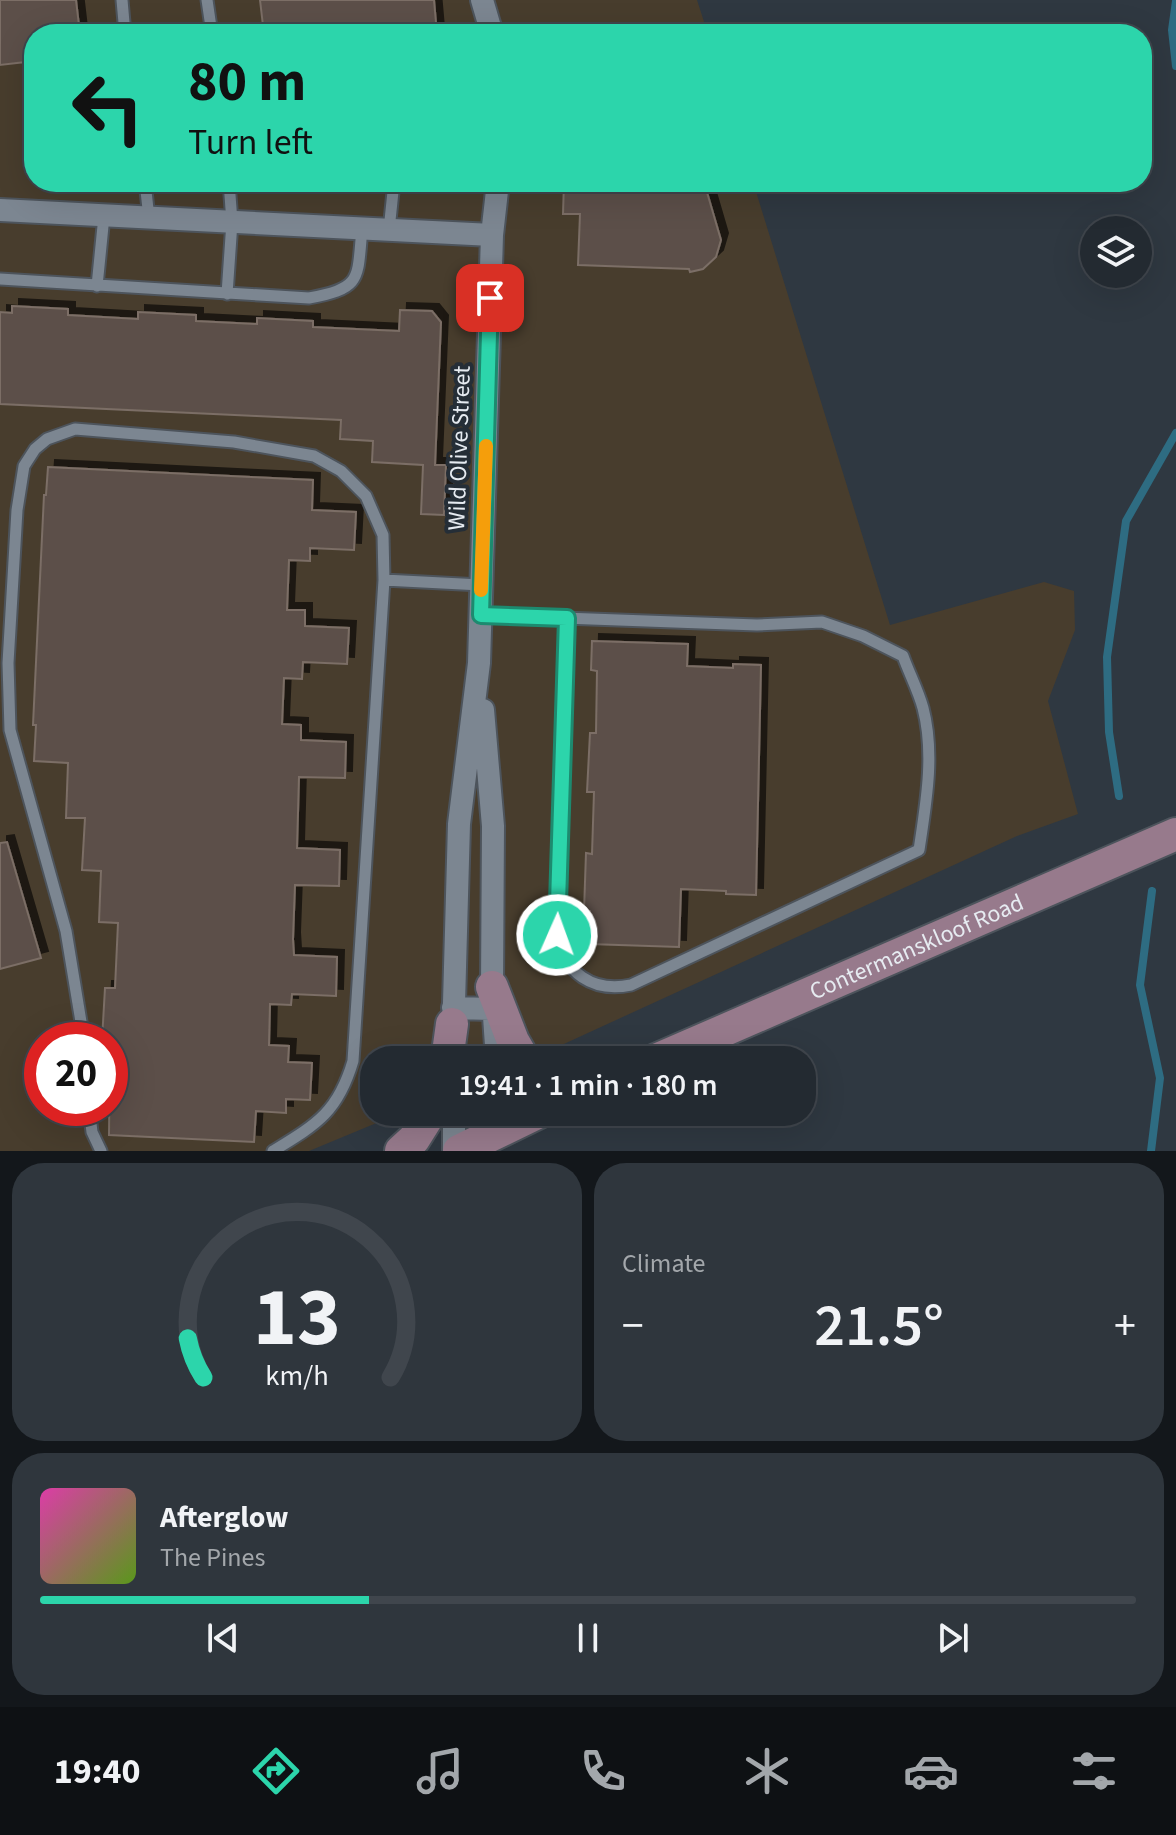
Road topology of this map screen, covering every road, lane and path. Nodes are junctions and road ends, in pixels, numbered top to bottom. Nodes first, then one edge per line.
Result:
1 (122, 0) edge
2 (207, 0) edge
3 (482, 0) edge
4 (124, 24) edge
5 (211, 24) edge
6 (489, 24) edge
7 (146, 192) edge
8 (230, 192) edge
9 (393, 192) edge
10 (497, 192) edge
11 (0, 210) edge
12 (104, 216) junction
13 (149, 218) junction
14 (232, 222) junction
15 (362, 229) junction
16 (389, 230) junction
17 (492, 235) junction
18 (0, 279) edge
19 (97, 286) junction
20 (227, 294) junction
21 (384, 580) junction
22 (481, 585) junction
23 (481, 615) junction
24 (567, 618) junction
25 (479, 663) junction
26 (1176, 834) edge
27 (492, 998) junction
28 (453, 1016) junction
29 (81, 1022) edge
30 (449, 1046) edge
31 (453, 1046) edge
32 (496, 1046) edge
33 (516, 1046) edge
34 (688, 1046) edge
35 (91, 1126) edge
36 (422, 1126) edge
37 (455, 1126) edge
38 (499, 1131) edge
39 (101, 1151) edge
40 (273, 1151) edge
41 (401, 1151) edge
42 (456, 1151) edge

1 - 4 lane
2 - 5 lane
3 - 6 street
7 - 13 lane
8 - 14 lane
9 - 16 lane
10 - 17 street, Wild Olive Street
11 - 12 street
12 - 13 street
12 - 19 lane
13 - 14 street
14 - 15 street
14 - 20 lane
15 - 16 street
15 - 20 lane
16 - 17 street
17 - 22 street, Wild Olive Street
18 - 19 lane
19 - 20 lane
21 - 22 lane
21 - 29 lane
21 - 40 lane
22 - 23 street, Wild Olive Street
23 - 24 lane
23 - 25 street, Wild Olive Street
24 - 24 lane
25 - 27 street, Wild Olive Street
25 - 28 street, Wild Olive Street
26 - 34 street, Contermanskloof Road
27 - 28 street
27 - 32 street, Wild Olive Street
27 - 33 street
28 - 30 street
28 - 31 street, Wild Olive Street
35 - 39 lane
36 - 41 street
37 - 42 street
38 - 42 street

